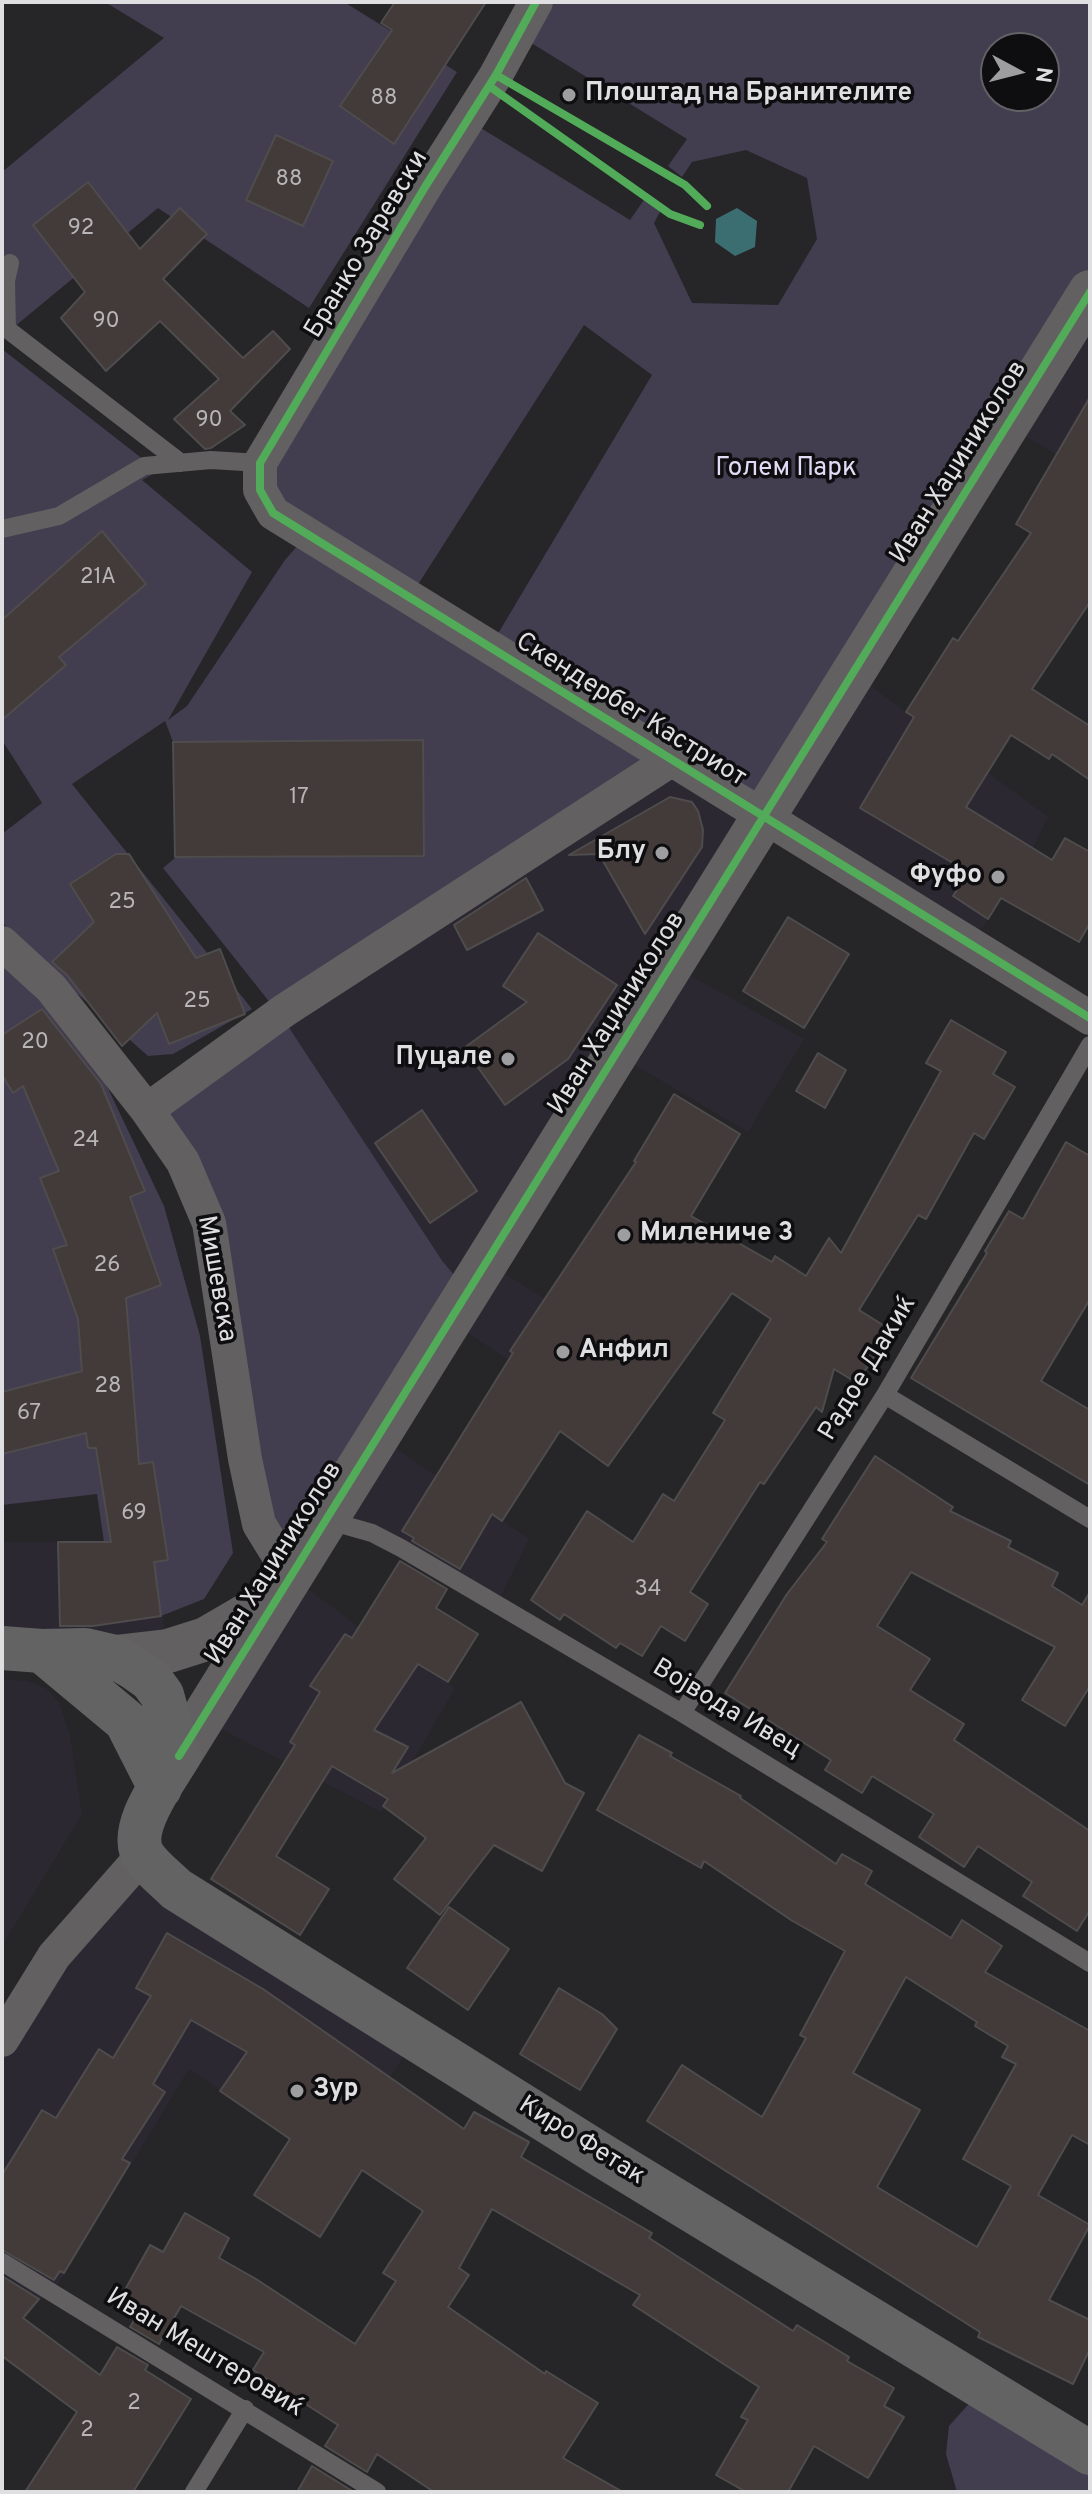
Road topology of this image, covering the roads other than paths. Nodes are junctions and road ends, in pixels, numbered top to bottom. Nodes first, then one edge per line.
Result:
1 (536, 2) edge
2 (10, 263) dead end
3 (1090, 292) edge
4 (181, 463) junction
5 (260, 463) junction
6 (2, 529) edge
7 (671, 760) junction
8 (763, 817) junction
9 (2, 943) edge
10 (1090, 1018) edge
11 (1090, 1045) edge
12 (147, 1110) junction
13 (885, 1395) junction
14 (1090, 1519) edge
15 (326, 1520) junction
16 (284, 1586) junction
17 (22, 1650) edge
18 (115, 1657) junction
19 (682, 1713) junction
20 (170, 1772) junction
21 (143, 1855) junction
22 (1090, 1963) edge
23 (2, 2040) edge
24 (2, 2262) edge
25 (245, 2409) junction
26 (1090, 2453) edge
27 (194, 2492) edge
28 (377, 2492) edge

1 - 5 street, Бранко Заревски
2 - 4 lane
3 - 8 street, Иван Хаџиниколов
4 - 5 lane
4 - 6 lane
5 - 7 street, Скендербег Кастриот
7 - 8 street, Скендербег Кастриот
7 - 12 street
8 - 10 street, Скендербег Кастриот
8 - 15 street, Иван Хаџиниколов
9 - 12 street, Мишевска
11 - 13 lane, Радое Дакиќ
12 - 16 street, Мишевска
13 - 14 lane
13 - 19 lane, Радое Дакиќ
15 - 16 street, Иван Хаџиниколов
15 - 19 lane, Војвода Ивец
16 - 18 street
16 - 20 street, Иван Хаџиниколов
17 - 18 main road
17 - 20 main road
18 - 20 main road
19 - 22 lane, Војвода Ивец
20 - 21 main road
21 - 23 street
21 - 26 main road, Киро Фетак
24 - 25 lane, Иван Мештеровиќ
25 - 27 lane
25 - 28 lane, Иван Мештеровиќ

